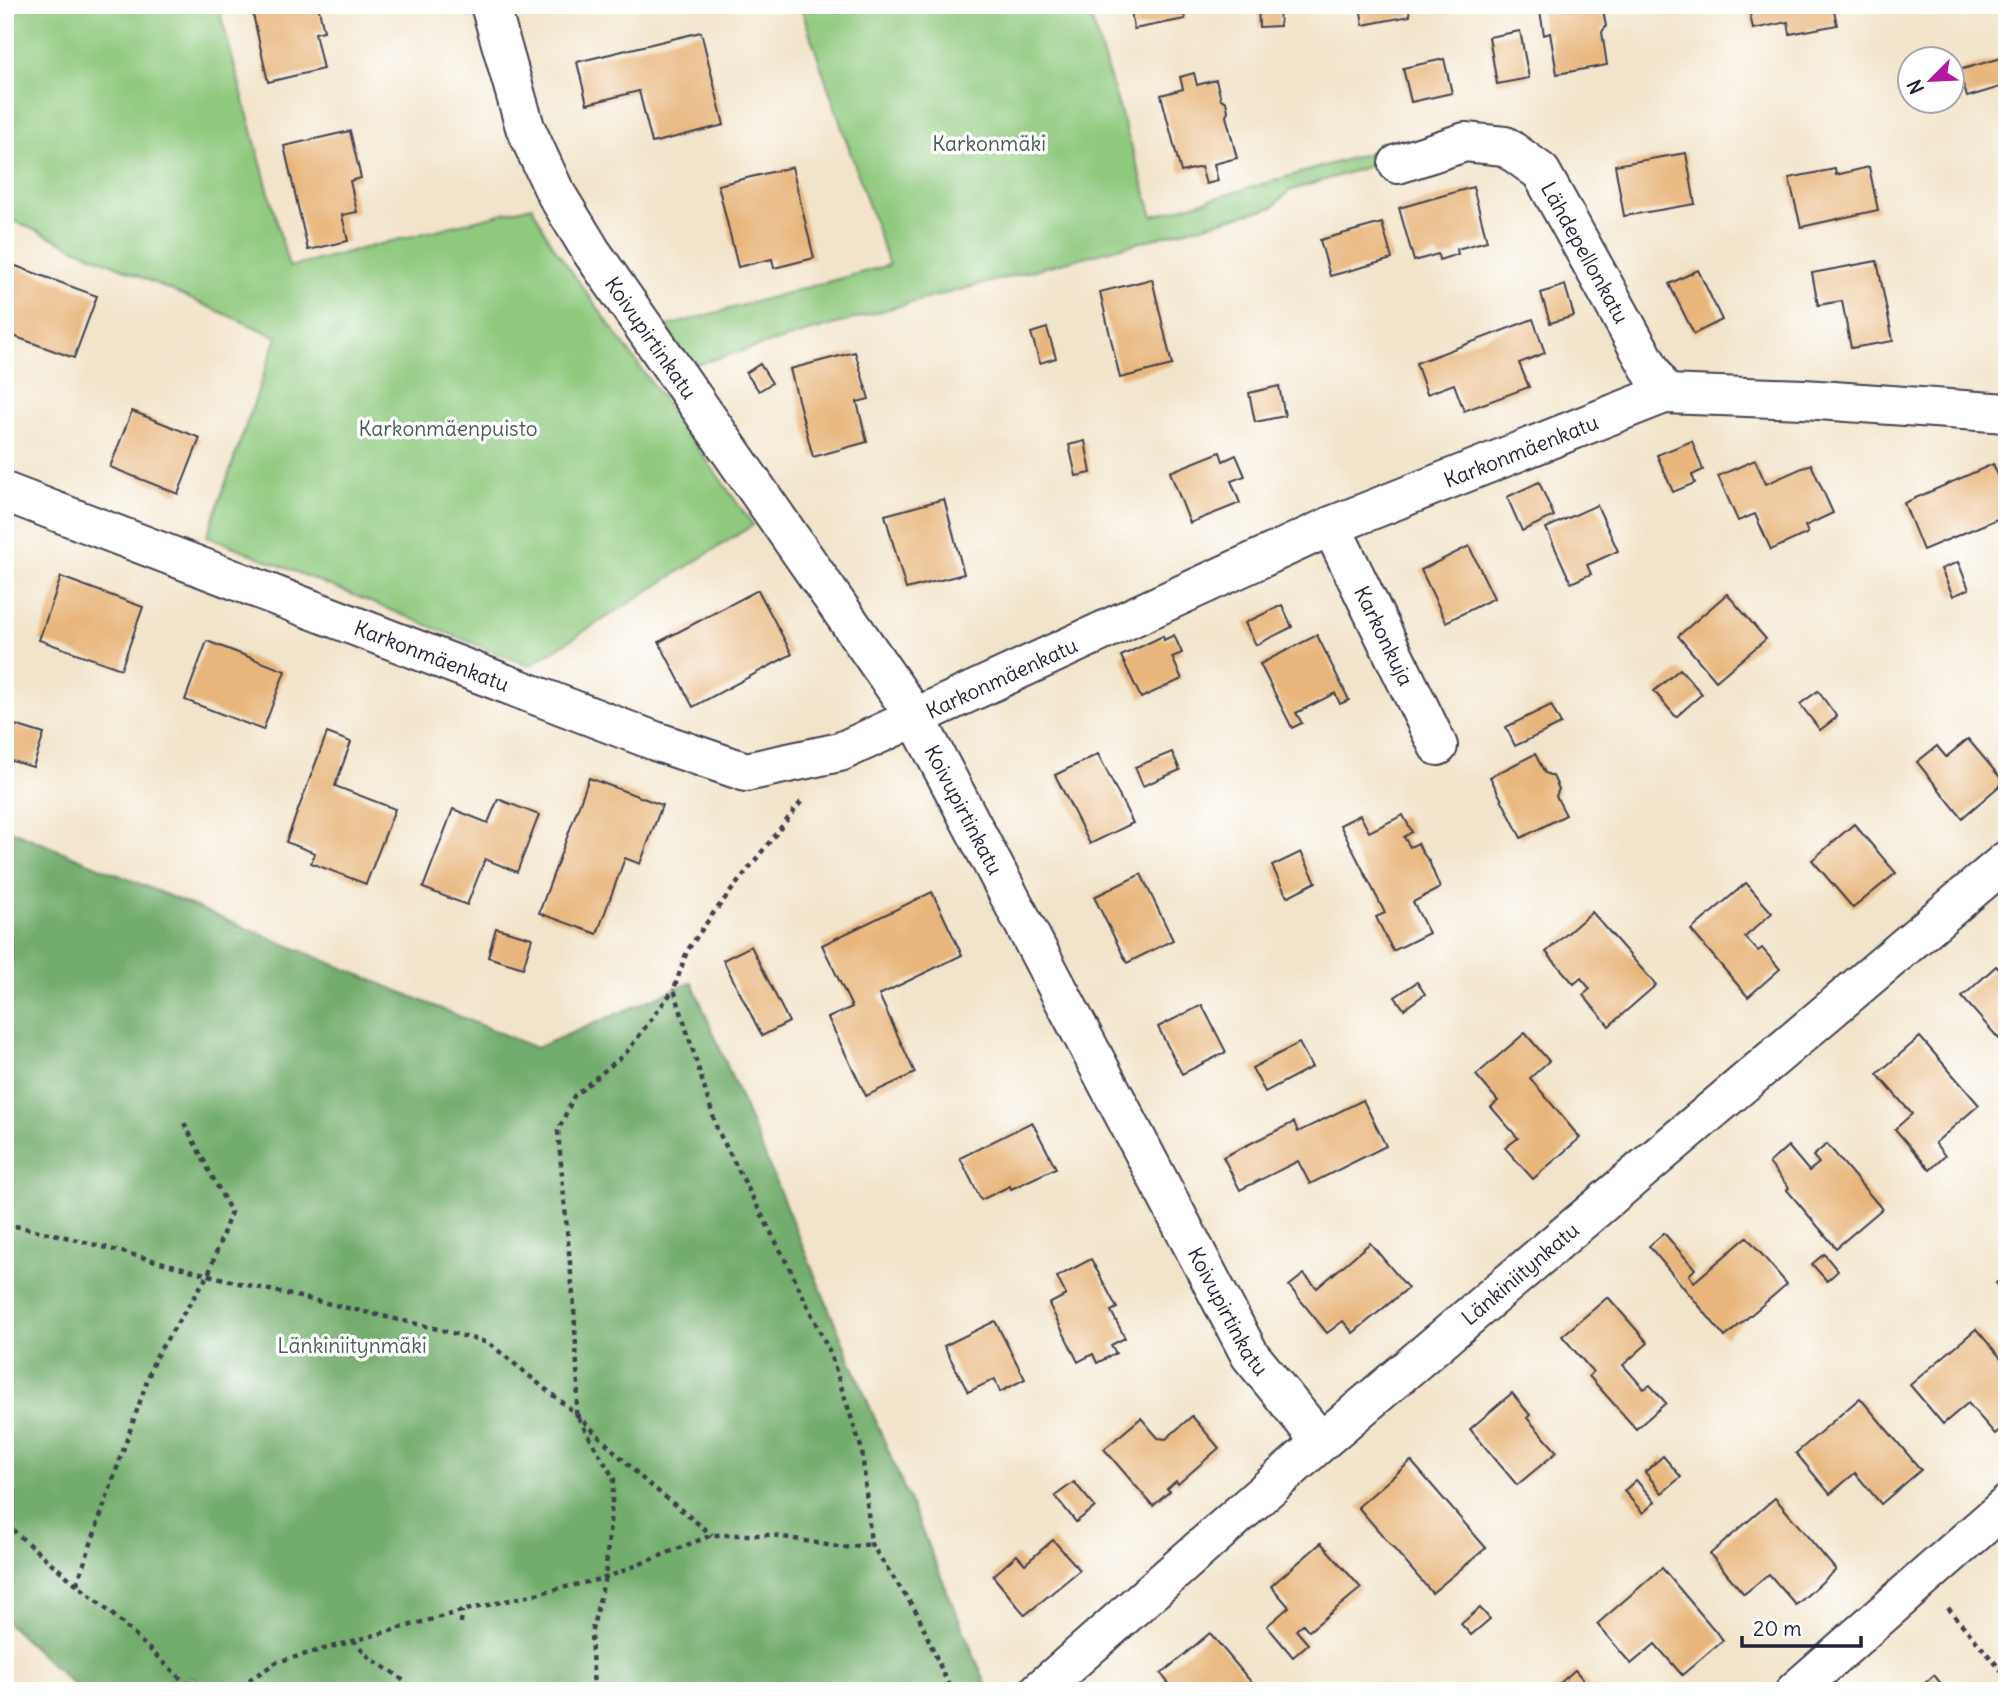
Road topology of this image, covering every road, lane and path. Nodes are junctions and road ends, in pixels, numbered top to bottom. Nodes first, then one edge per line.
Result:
1 (490, 5) edge
2 (1398, 164) dead end
3 (1664, 394) junction
4 (2007, 413) edge
5 (5, 492) edge
6 (1331, 526) junction
7 (916, 718) junction
8 (1438, 746) dead end
9 (840, 752) junction
10 (2007, 860) edge
11 (674, 989) junction
12 (184, 1123) dead end
13 (5, 1224) edge
14 (208, 1275) junction
15 (576, 1414) junction
16 (1321, 1442) junction
17 (2007, 1505) edge
18 (5, 1523) edge
19 (712, 1535) junction
20 (871, 1544) junction
21 (605, 1578) junction
22 (1922, 1578) junction
23 (76, 1584) junction
24 (462, 1611) junction
25 (461, 1623) dead end
26 (353, 1640) junction
27 (2007, 1676) edge
28 (194, 1691) edge
29 (232, 1691) edge
30 (416, 1691) edge
31 (594, 1691) edge
32 (951, 1691) edge
33 (1039, 1691) edge
34 (1795, 1691) edge

1 - 7 street, Koivupirtinkatu
2 - 3 street, Lähdepellonkatu
3 - 4 street, Karkonmäenkatu
3 - 6 street, Karkonmäenkatu
5 - 9 street, Karkonmäenkatu
6 - 7 street, Karkonmäenkatu
6 - 8 street, Karkonkuja
7 - 9 street, Karkonmäenkatu
7 - 16 street, Koivupirtinkatu
9 - 11 path
10 - 16 street, Länkiniitynkatu
11 - 15 path
11 - 20 path
12 - 14 path
13 - 14 path
14 - 15 path
14 - 23 path
15 - 19 path
15 - 21 path
16 - 33 street, Länkiniitynkatu
17 - 22 street
18 - 23 path
19 - 20 path
19 - 21 path
20 - 32 path
21 - 24 path
21 - 31 path
22 - 27 path
22 - 34 street
23 - 28 path
24 - 25 path
24 - 26 path
26 - 29 path
26 - 30 path

